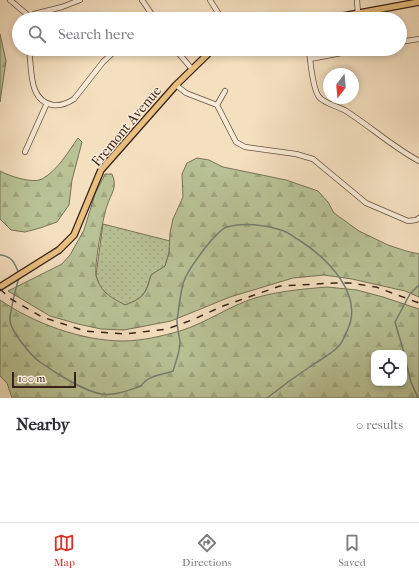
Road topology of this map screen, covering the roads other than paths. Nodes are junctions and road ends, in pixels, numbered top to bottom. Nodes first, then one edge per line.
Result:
1 (10, 0) edge
2 (80, 0) edge
3 (142, 0) edge
4 (210, 0) edge
5 (357, 0) edge
6 (419, 2) edge
7 (23, 12) edge
8 (40, 12) edge
9 (150, 12) edge
10 (218, 12) edge
11 (358, 12) edge
12 (364, 12) edge
13 (419, 39) edge
14 (407, 41) edge
15 (31, 56) edge
16 (109, 56) edge
17 (179, 56) edge
18 (205, 56) edge
19 (310, 56) edge
20 (326, 56) edge
21 (310, 59) junction
22 (192, 70) junction
23 (176, 85) junction
24 (225, 91) dead end
25 (47, 103) junction
26 (217, 105) junction
27 (25, 152) dead end
28 (419, 161) edge
29 (419, 218) edge
30 (0, 287) edge

1 - 7 street
2 - 8 street
3 - 9 street
4 - 10 street
5 - 11 street
6 - 12 main road
13 - 14 street
15 - 25 street
16 - 25 street
17 - 22 street
18 - 22 main road, Fremont Avenue
19 - 21 street
20 - 21 street
21 - 28 street
22 - 23 main road, Fremont Avenue
23 - 26 street
23 - 30 main road, Fremont Avenue
24 - 26 street
25 - 27 street
26 - 29 street

